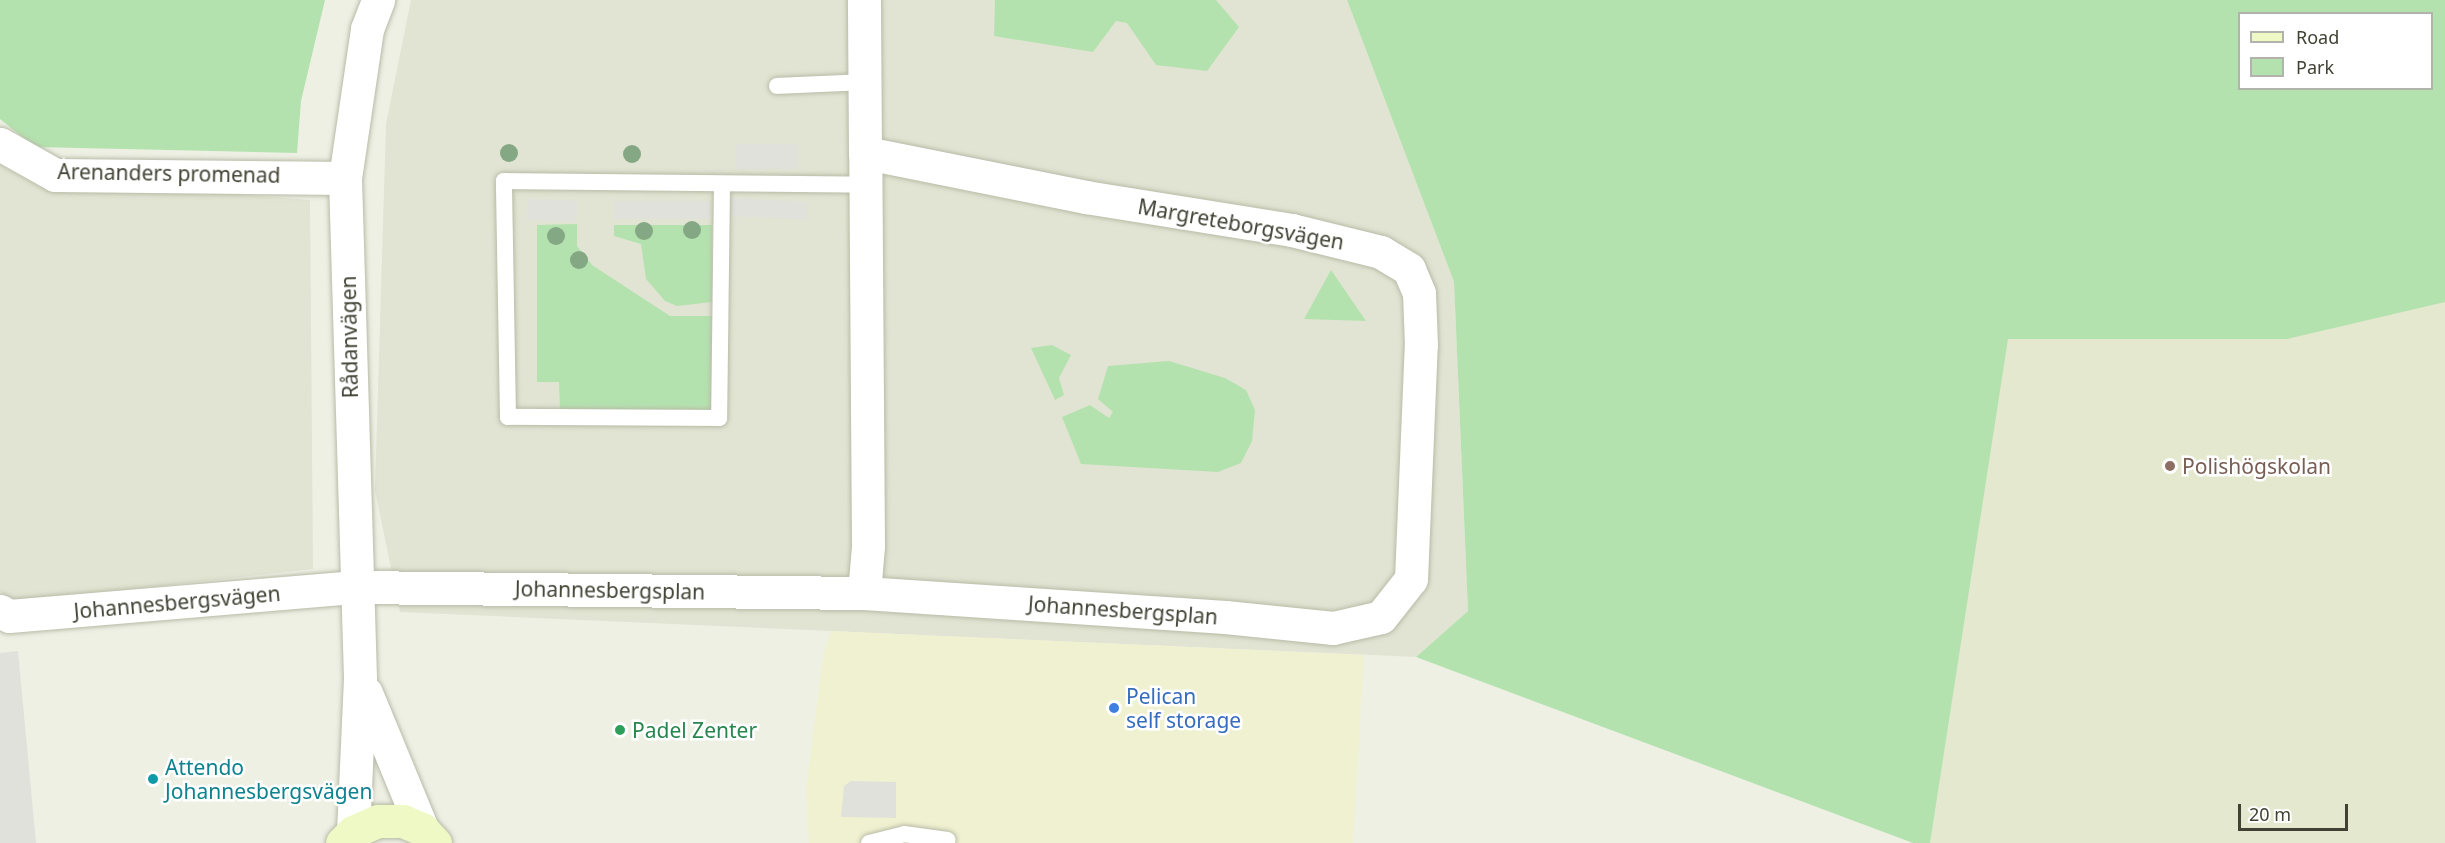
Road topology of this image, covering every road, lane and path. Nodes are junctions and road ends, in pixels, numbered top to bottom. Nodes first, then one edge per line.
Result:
1 (378, 0) edge
2 (864, 0) edge
3 (865, 82) junction
4 (777, 86) dead end
5 (0, 144) edge
6 (865, 169) junction
7 (345, 178) junction
8 (722, 184) junction
9 (356, 587) junction
10 (864, 593) junction
11 (0, 611) edge
12 (1381, 617) joint
13 (360, 678) junction
14 (429, 836) edge
15 (345, 840) edge
16 (948, 840) dead end
17 (869, 843) edge

1 - 7 street, Rådanvägen
2 - 3 street
3 - 4 lane
3 - 6 street
5 - 7 street, Arenanders promenad
6 - 8 lane
6 - 10 street
6 - 12 street, Margreteborgsvägen
7 - 9 street, Rådanvägen
8 - 8 lane
9 - 10 street, Johannesbergsplan
9 - 11 street, Johannesbergsvägen
9 - 13 street, Rådanvägen
10 - 12 street, Johannesbergsplan
13 - 14 street, Rådanvägen
13 - 15 street, Rådanvägen
14 - 15 street
16 - 17 lane

